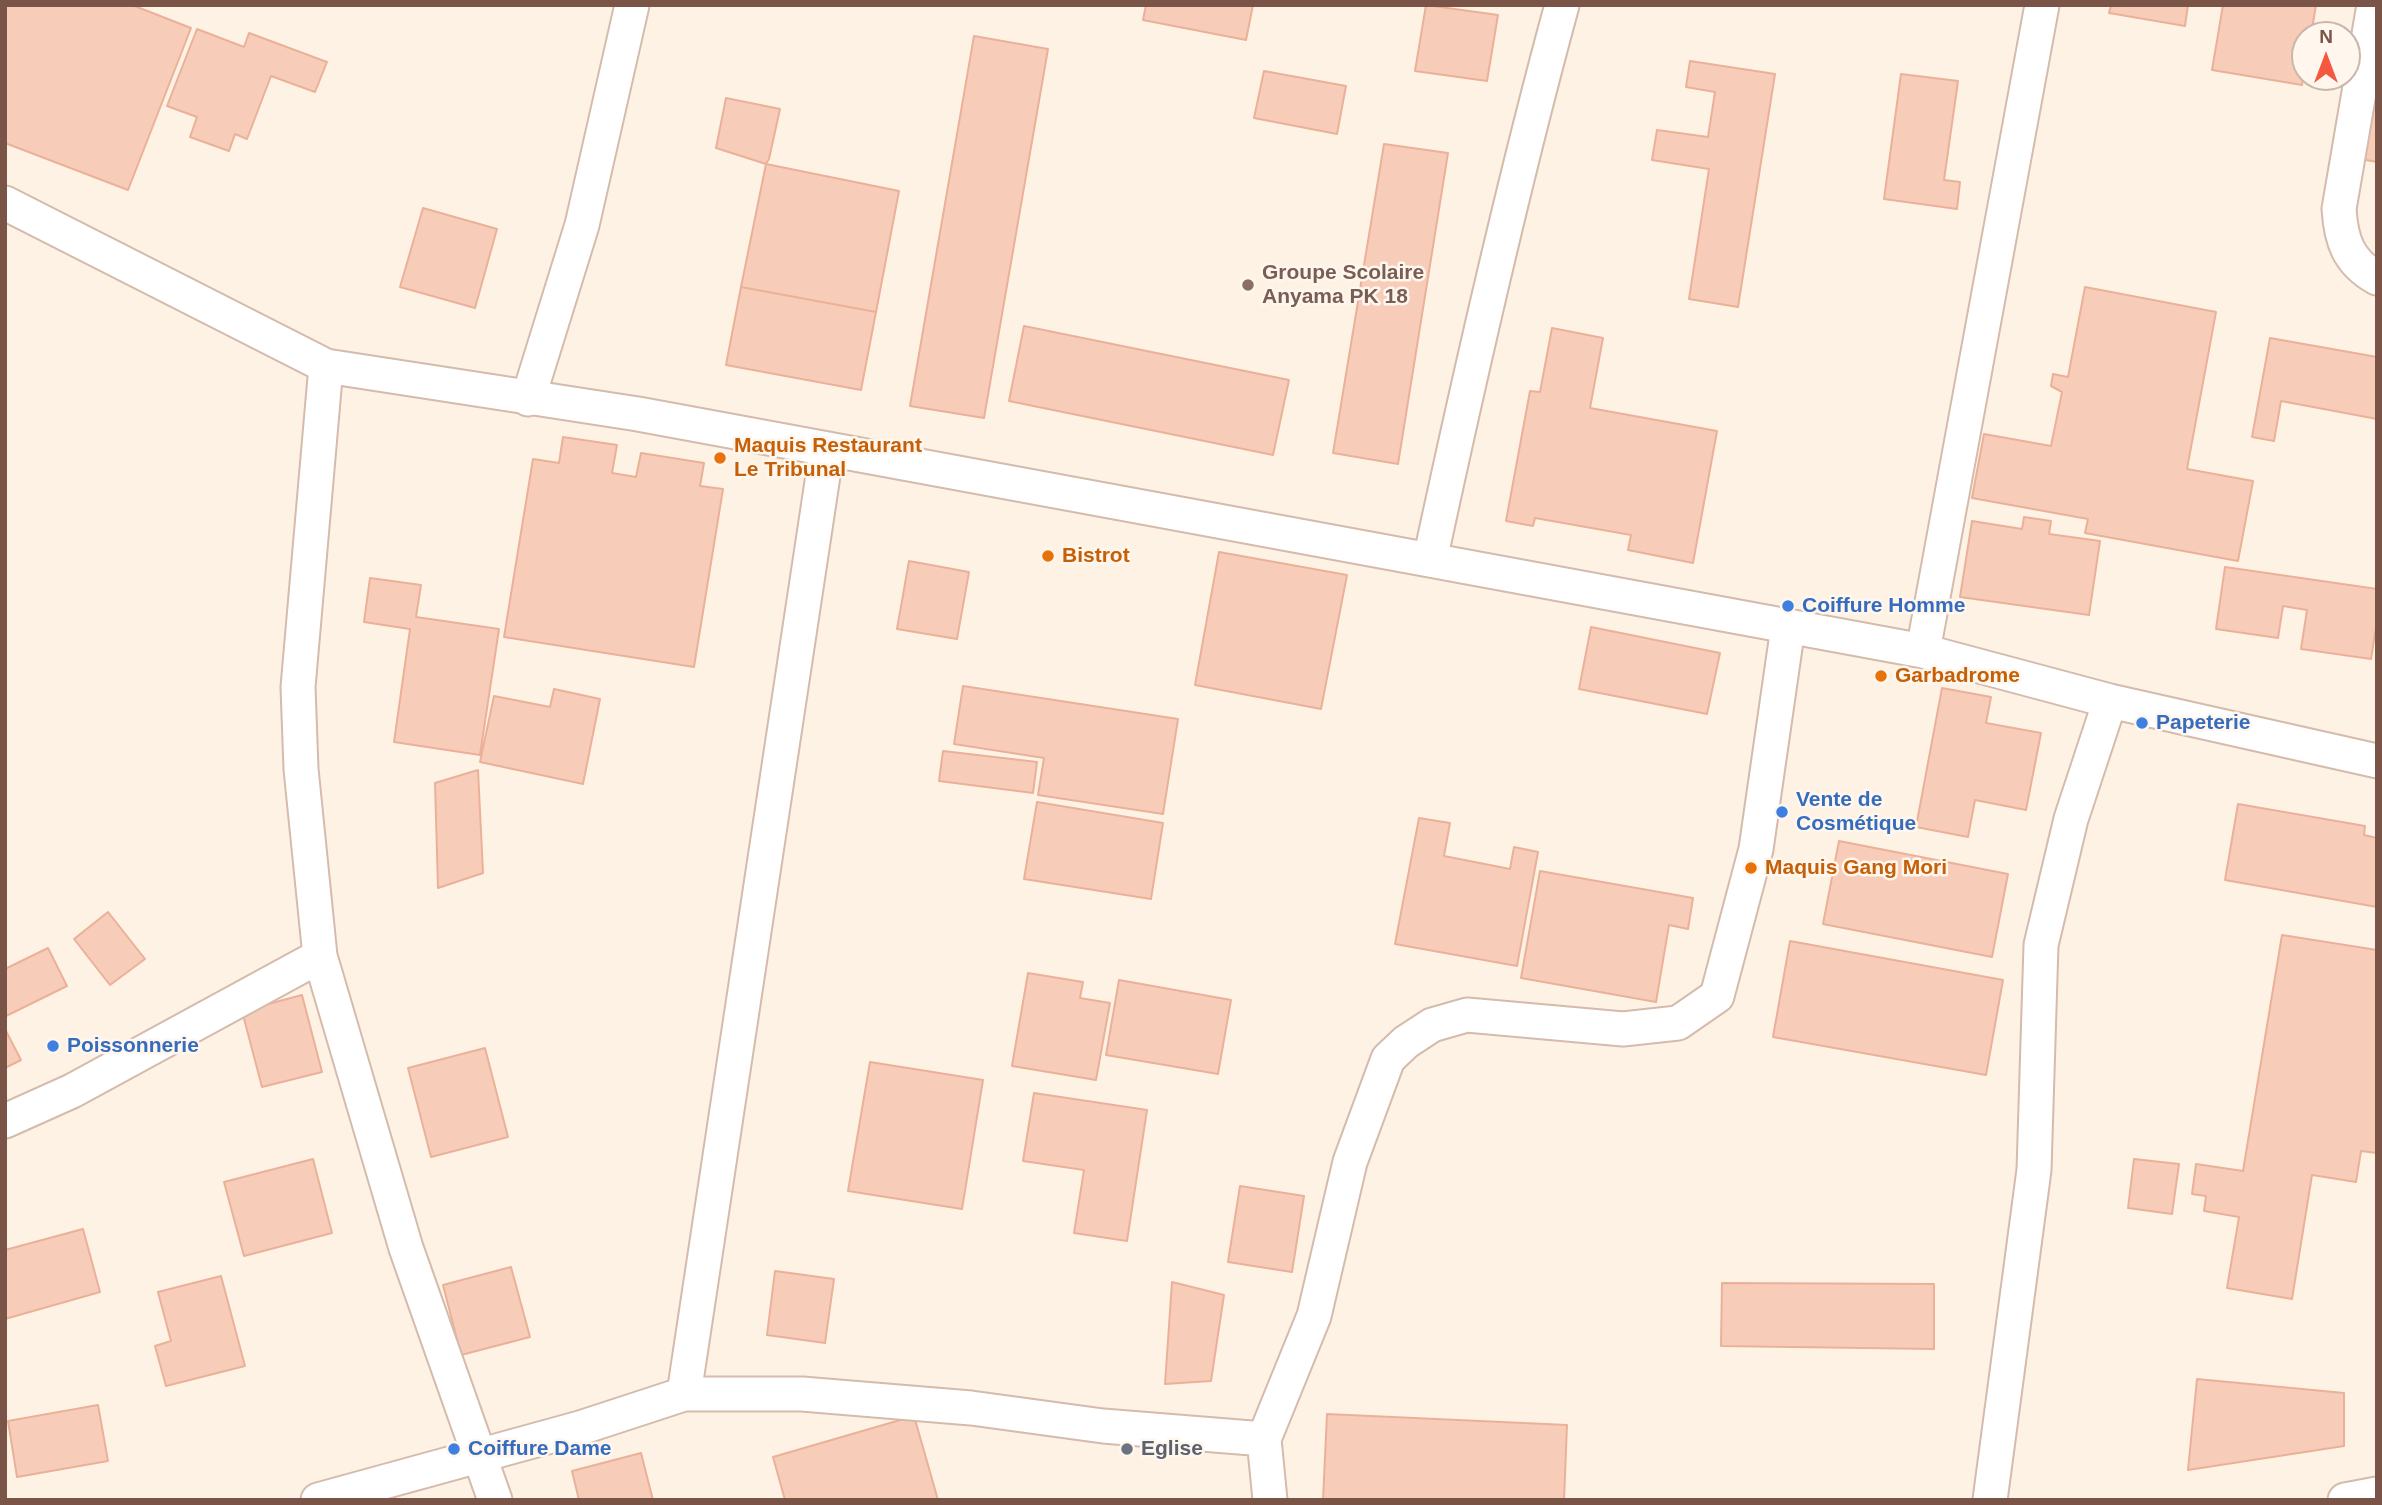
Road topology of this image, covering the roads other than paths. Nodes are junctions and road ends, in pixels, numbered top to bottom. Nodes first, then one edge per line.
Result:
1 (632, 5) edge
2 (1562, 5) edge
3 (2042, 5) edge
4 (2374, 5) edge
5 (5, 203) edge
6 (2377, 278) edge
7 (326, 366) junction
8 (528, 399) junction
9 (827, 449) junction
10 (1430, 560) junction
11 (1788, 627) junction
12 (1923, 651) junction
13 (2110, 701) junction
14 (2377, 761) edge
15 (320, 956) junction
16 (5, 1121) edge
17 (684, 1394) junction
18 (1264, 1439) junction
19 (479, 1456) junction
20 (2377, 1494) edge
21 (318, 1500) edge
22 (495, 1500) edge
23 (1270, 1500) edge
24 (1990, 1500) edge
25 (2345, 1500) edge

1 - 8 street
2 - 10 street
3 - 12 street
4 - 6 street
5 - 7 street
7 - 8 street
7 - 15 street
8 - 9 street
9 - 10 street
9 - 17 street
10 - 11 street
11 - 12 street
11 - 18 street
12 - 13 street
13 - 14 street
13 - 24 street
15 - 16 street
15 - 19 street
17 - 18 street
17 - 19 street
18 - 23 street
19 - 21 street
19 - 22 street
20 - 25 street

